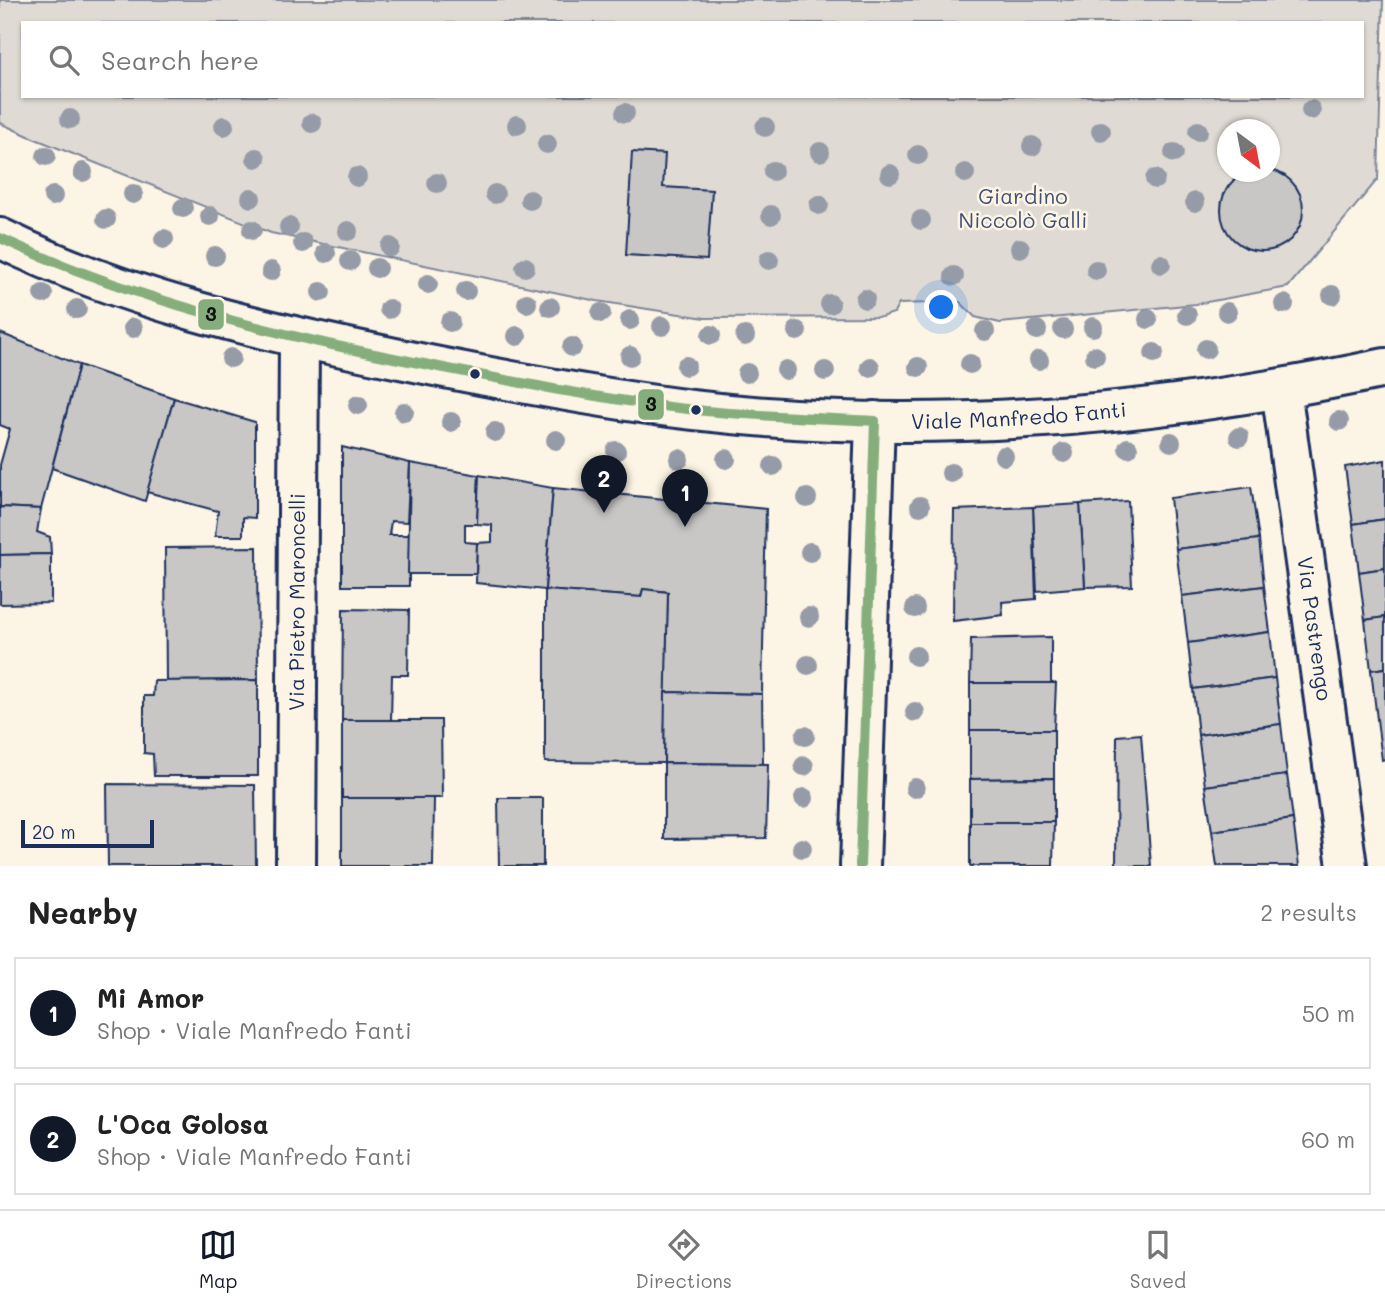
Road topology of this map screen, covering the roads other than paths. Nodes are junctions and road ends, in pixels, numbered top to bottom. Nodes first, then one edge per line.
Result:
1 (0, 239) edge
2 (299, 338) junction
3 (1385, 368) edge
4 (1282, 389) junction
5 (875, 421) junction
6 (296, 866) edge
7 (860, 866) edge
8 (1346, 866) edge

1 - 2 street, Viale Manfredo Fanti
2 - 5 street, Viale Manfredo Fanti
2 - 6 street, Via Pietro Maroncelli
3 - 4 street, Viale Manfredo Fanti
4 - 5 street, Viale Manfredo Fanti
4 - 8 street, Via Pastrengo
5 - 7 street

